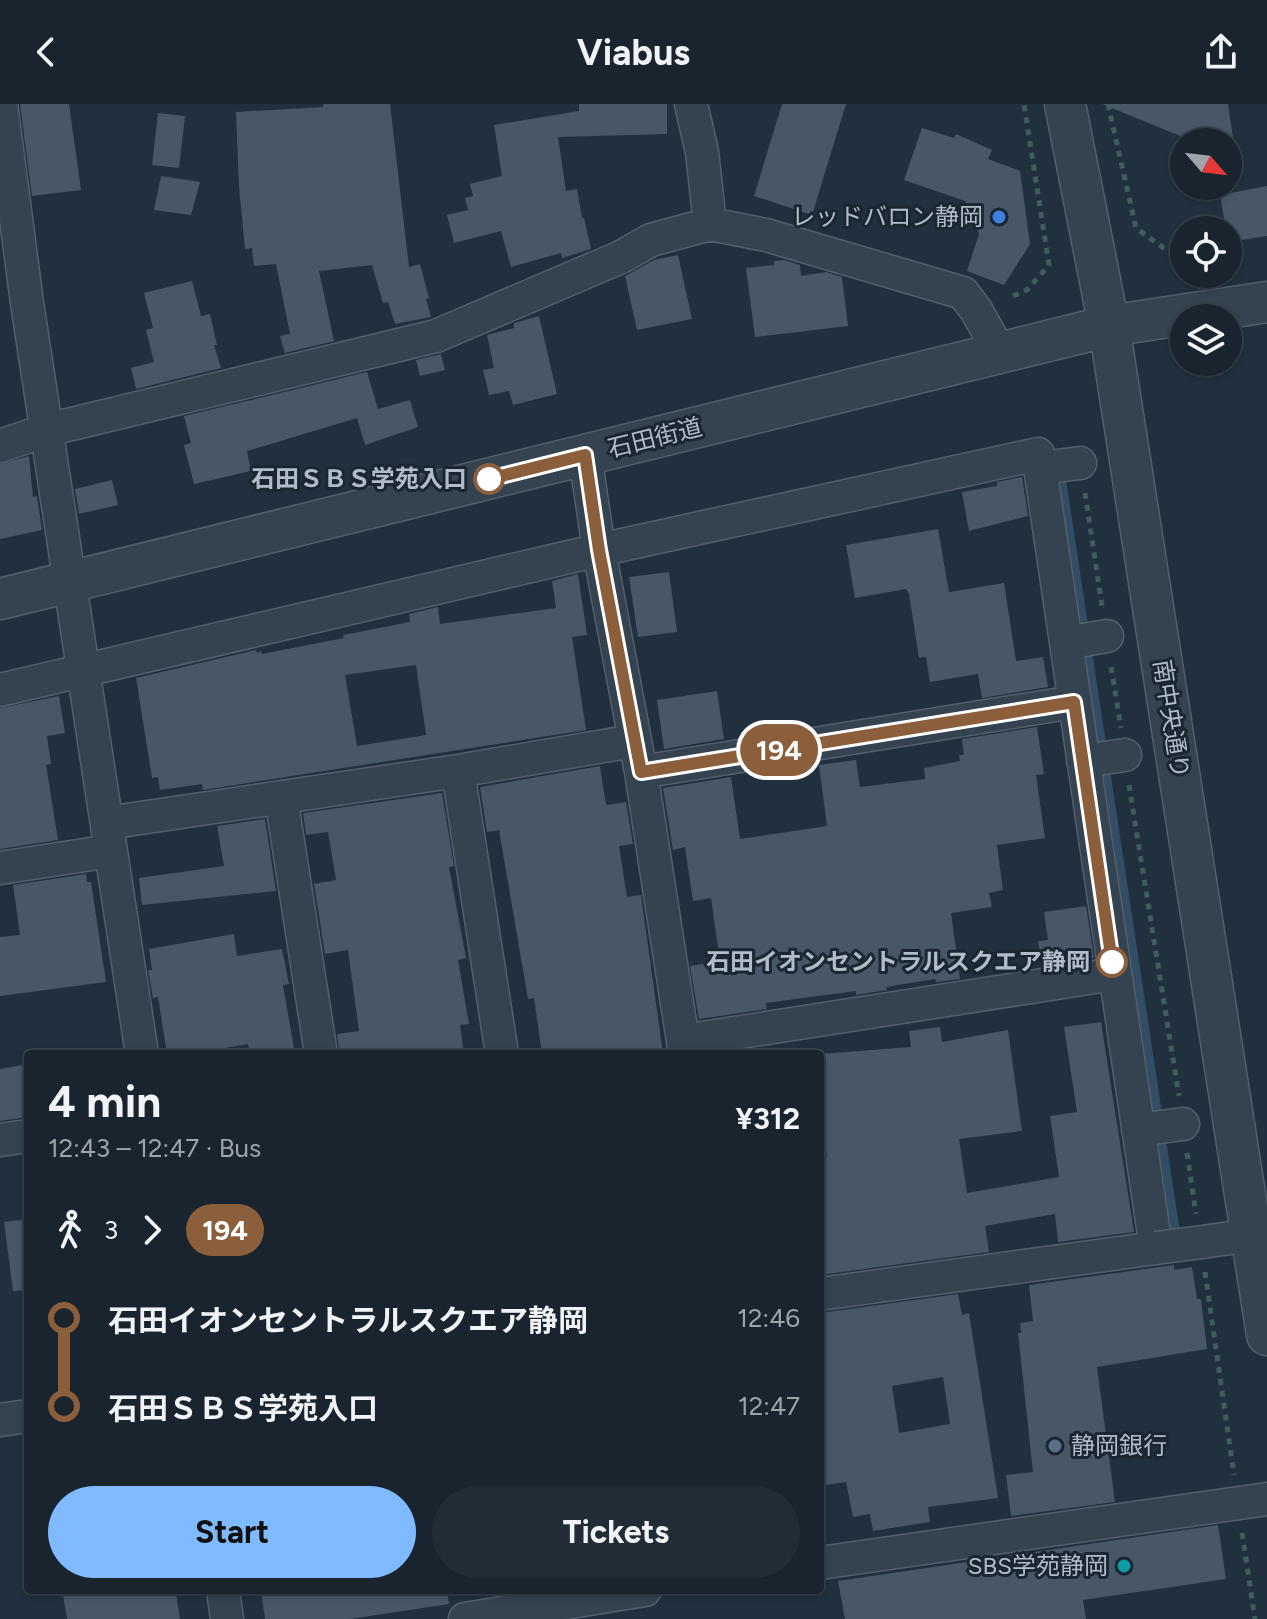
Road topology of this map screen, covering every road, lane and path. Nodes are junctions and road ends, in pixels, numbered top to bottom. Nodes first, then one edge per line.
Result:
1 (1, 104) edge
2 (691, 104) edge
3 (1024, 104) edge
4 (1065, 104) edge
5 (1108, 104) edge
6 (710, 224) junction
7 (1170, 253) edge
8 (1013, 296) dead end
9 (1267, 302) edge
10 (14, 304) edge
11 (1109, 326) junction
12 (1000, 353) junction
13 (47, 430) junction
14 (0, 446) edge
15 (585, 455) junction
16 (1080, 463) joint
17 (1041, 468) junction
18 (599, 550) junction
19 (70, 583) junction
20 (0, 599) edge
21 (1107, 636) junction
22 (1066, 643) junction
23 (83, 671) junction
24 (0, 690) edge
25 (1074, 702) junction
26 (1125, 755) junction
27 (637, 757) junction
28 (1083, 761) junction
29 (458, 771) junction
30 (281, 797) junction
31 (109, 837) junction
32 (0, 868) edge
33 (1114, 974) junction
34 (684, 1048) edge
35 (141, 1050) edge
36 (320, 1050) edge
37 (501, 1050) edge
38 (1183, 1124) junction
39 (1138, 1130) junction
40 (24, 1137) edge
41 (0, 1140) edge
42 (1201, 1240) junction
43 (1258, 1246) edge
44 (1156, 1248) junction
45 (824, 1293) edge
46 (1267, 1335) edge
47 (24, 1417) edge
48 (0, 1420) edge
49 (1252, 1501) edge
50 (824, 1562) edge
51 (224, 1594) edge
52 (620, 1594) edge
53 (227, 1619) edge
54 (465, 1619) edge
55 (1255, 1619) edge

1 - 10 street
2 - 6 street
3 - 8 path
4 - 11 street, 南中央通り
5 - 7 path
6 - 12 street
6 - 13 street
9 - 11 street, 石田街道
10 - 13 street
11 - 12 street, 石田街道
11 - 43 street, 南中央通り
12 - 15 street, 石田街道
13 - 14 street
13 - 19 street
15 - 18 street
15 - 19 street, 石田街道
16 - 17 street
16 - 21 path
17 - 18 street
17 - 22 street
18 - 23 street
18 - 27 street
19 - 20 street, 石田街道
19 - 23 street
21 - 22 street
21 - 26 path
22 - 25 street
23 - 24 street
23 - 31 street
25 - 27 street
25 - 28 street
26 - 28 street
26 - 38 path
27 - 29 street
27 - 34 street
28 - 33 street
29 - 30 street
29 - 37 street
30 - 31 street
30 - 36 street
31 - 32 street
31 - 35 street
33 - 34 street
33 - 39 street
38 - 39 street
38 - 42 path
39 - 44 street
40 - 41 street
42 - 43 street
42 - 44 street, bridge
42 - 49 path
43 - 46 street, 南中央通り
44 - 45 street
47 - 48 street
49 - 50 street
49 - 55 path
51 - 53 street
52 - 54 street

